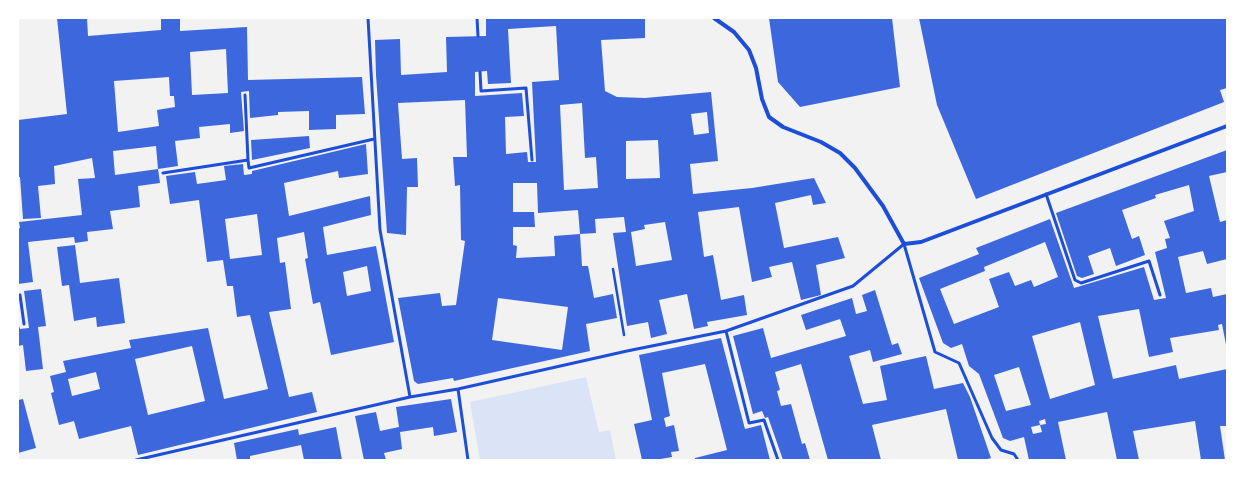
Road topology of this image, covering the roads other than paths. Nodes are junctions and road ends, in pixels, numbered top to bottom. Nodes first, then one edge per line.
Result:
1 (368, 18) edge
2 (477, 18) edge
3 (714, 18) edge
4 (478, 36) dead end
5 (480, 72) dead end
6 (245, 95) dead end
7 (1227, 126) edge
8 (374, 139) junction
9 (248, 160) junction
10 (532, 160) dead end
11 (163, 172) dead end
12 (1046, 194) junction
13 (904, 244) junction
14 (18, 295) edge
15 (1160, 295) dead end
16 (24, 324) dead end
17 (726, 331) junction
18 (458, 389) junction
19 (410, 397) junction
20 (136, 460) edge
21 (468, 460) edge
22 (778, 460) edge
23 (1018, 460) edge

1 - 8 lane
2 - 4 lane
3 - 13 street
5 - 10 lane
6 - 9 lane
7 - 12 street
8 - 9 lane
8 - 19 lane
9 - 11 lane
12 - 13 street
12 - 15 lane
13 - 17 lane
13 - 23 lane
14 - 16 lane
17 - 18 lane
17 - 22 lane
18 - 19 lane
18 - 21 lane
19 - 20 lane

